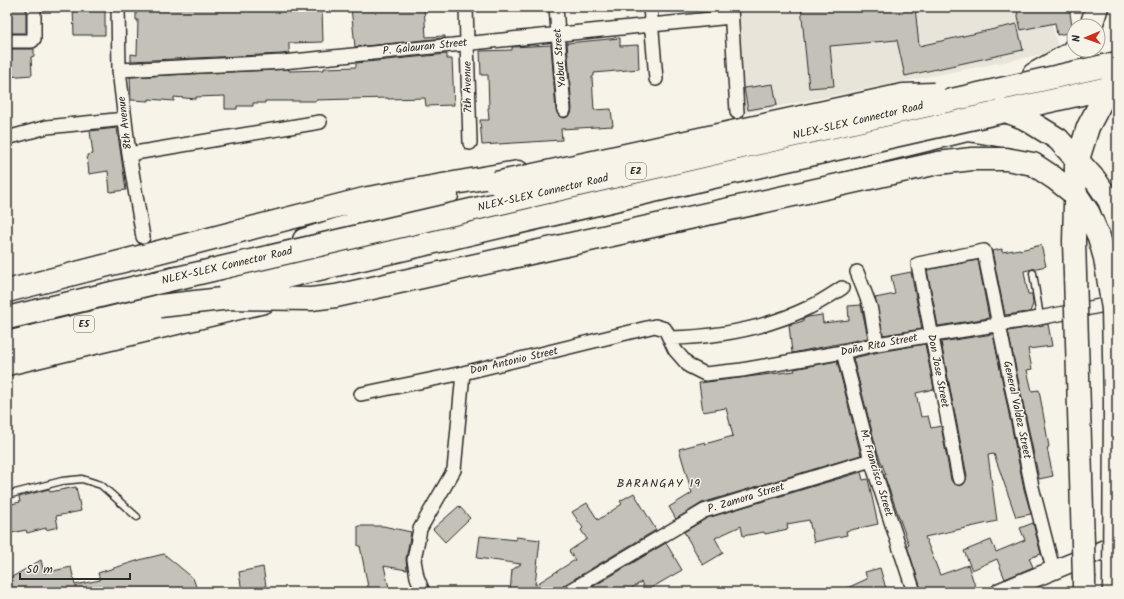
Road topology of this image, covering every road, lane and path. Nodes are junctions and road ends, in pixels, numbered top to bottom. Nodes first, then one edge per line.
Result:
1 (34, 7) edge
2 (118, 7) edge
3 (466, 7) edge
4 (556, 7) edge
5 (650, 7) edge
6 (1097, 7) edge
7 (731, 12) edge
8 (1094, 18) edge
9 (652, 25) junction
10 (558, 34) junction
11 (7, 41) edge
12 (467, 43) junction
13 (1117, 55) edge
14 (1066, 56) edge
15 (1117, 63) edge
16 (119, 70) junction
17 (1034, 74) junction
18 (1117, 78) edge
19 (656, 80) dead end
20 (1117, 86) edge
21 (1117, 96) edge
22 (564, 110) dead end
23 (737, 112) dead end
24 (125, 119) junction
25 (320, 122) dead end
26 (792, 127) junction
27 (969, 130) junction
28 (7, 138) edge
29 (470, 142) dead end
30 (129, 154) junction
31 (801, 171) junction
32 (1117, 221) edge
33 (143, 237) dead end
34 (1117, 244) edge
35 (918, 264) joint
36 (857, 272) dead end
37 (1033, 273) dead end
38 (156, 282) junction
39 (842, 288) dead end
40 (7, 292) edge
41 (1115, 303) junction
42 (160, 306) junction
43 (1040, 317) junction
44 (7, 318) edge
45 (999, 324) junction
46 (667, 334) junction
47 (931, 336) junction
48 (7, 343) edge
49 (877, 344) junction
50 (843, 352) junction
51 (7, 364) edge
52 (463, 373) junction
53 (361, 394) dead end
54 (871, 460) junction
55 (959, 478) dead end
56 (7, 495) edge
57 (137, 517) dead end
58 (1113, 545) edge
59 (1053, 569) junction
60 (423, 592) edge
61 (568, 592) edge
62 (914, 592) edge
63 (1000, 592) edge
64 (1084, 592) edge
65 (1109, 592) edge
66 (1114, 592) edge

1 - 11 street
2 - 16 street, 8th Avenue
3 - 12 street, 7th Avenue
4 - 10 street, Yabut Street
5 - 9 street
6 - 8 highway
7 - 9 street, P. Galauran Street
7 - 23 street
9 - 10 street, P. Galauran Street
9 - 19 street
10 - 12 street, P. Galauran Street
10 - 22 street, Yabut Street
12 - 16 street, P. Galauran Street
12 - 29 street, 7th Avenue
13 - 17 highway
14 - 17 highway
15 - 38 highway, NLEX-SLEX Connector Road / E2, bridge
16 - 24 street, 8th Avenue
17 - 26 highway
18 - 64 highway, bridge
20 - 42 highway, NLEX-SLEX Connector Road / E2, bridge
21 - 27 highway
24 - 28 street
24 - 30 street, 8th Avenue
25 - 30 street
26 - 31 highway
26 - 40 highway
27 - 31 highway
27 - 41 highway
30 - 33 street, 8th Avenue
31 - 51 highway
32 - 38 highway, bridge
34 - 41 main road
35 - 45 street, General Valdez Street
35 - 47 street, Don Jose Street
36 - 49 street
37 - 43 lane
38 - 44 highway, E5
39 - 46 street, Don Antonio Street
41 - 43 street, Doña Rita Street
41 - 58 main road
42 - 48 highway, E5
42 - 66 highway, bridge
43 - 45 street, Doña Rita Street
45 - 47 street, Doña Rita Street
45 - 59 street, General Valdez Street
46 - 50 street, Doña Rita Street
46 - 52 street, Don Antonio Street
47 - 49 street, Doña Rita Street
47 - 55 street, Don Jose Street
49 - 50 street, Doña Rita Street
50 - 54 street, M. Francisco Street
52 - 53 street, Don Antonio Street
52 - 60 street
54 - 61 street, P. Zamora Street
54 - 62 street, M. Francisco Street
56 - 57 lane
58 - 59 main road
58 - 65 main road
59 - 63 main road

